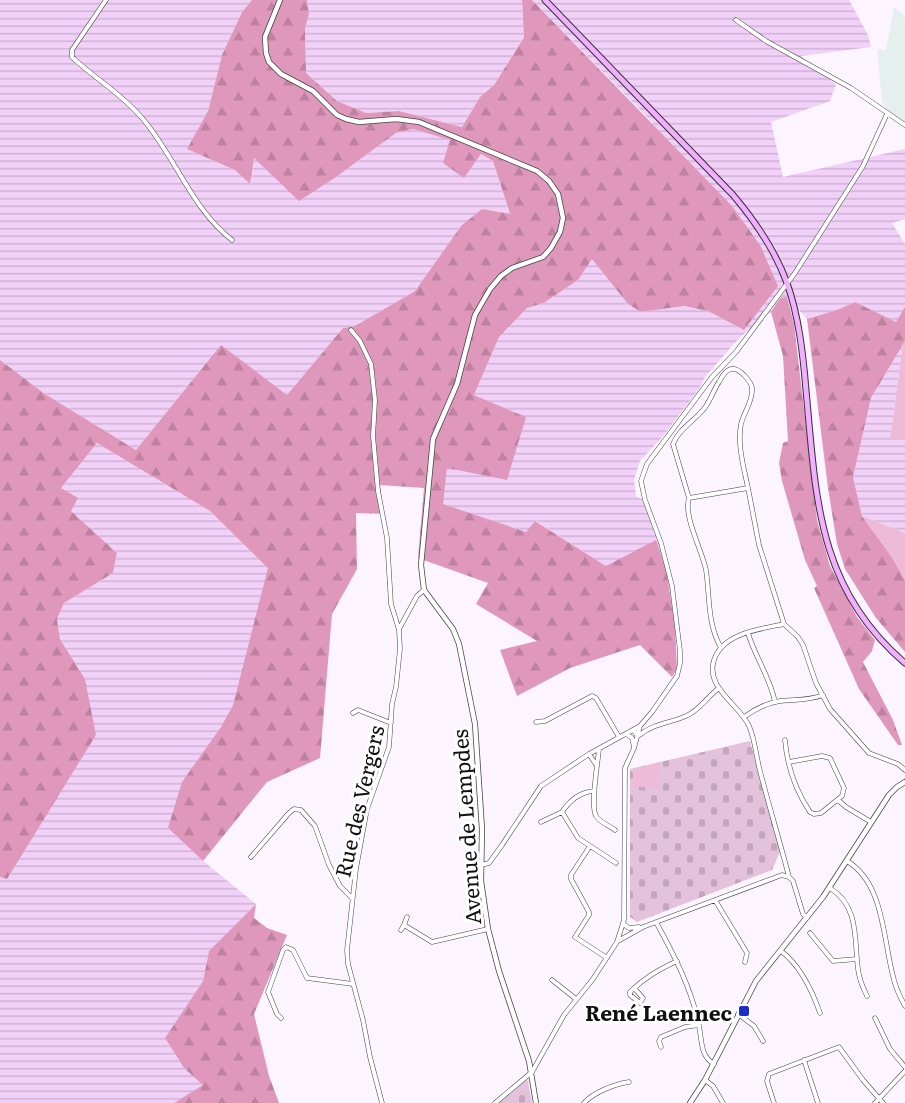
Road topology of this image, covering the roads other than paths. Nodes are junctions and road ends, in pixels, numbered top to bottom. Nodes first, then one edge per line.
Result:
1 (106, 0) edge
2 (280, 0) edge
3 (545, 0) edge
4 (736, 20) dead end
5 (887, 114) junction
6 (905, 125) edge
7 (232, 240) dead end
8 (787, 284) junction
9 (351, 330) dead end
10 (748, 488) junction
11 (689, 498) junction
12 (424, 590) junction
13 (784, 624) junction
14 (399, 630) junction
15 (748, 633) junction
16 (721, 648) junction
17 (905, 663) edge
18 (719, 688) junction
19 (822, 695) junction
20 (775, 702) junction
21 (353, 713) dead end
22 (744, 717) junction
23 (536, 722) dead end
24 (392, 723) junction
25 (640, 726) junction
26 (633, 729) junction
27 (626, 734) junction
28 (638, 736) junction
29 (619, 737) junction
30 (785, 740) dead end
31 (599, 748) junction
32 (634, 748) junction
33 (589, 754) junction
34 (789, 762) junction
35 (597, 767) junction
36 (905, 770) edge
37 (905, 783) edge
38 (594, 791) junction
39 (838, 800) junction
40 (562, 812) junction
41 (541, 822) dead end
42 (872, 822) junction
43 (615, 830) dead end
44 (590, 846) junction
45 (251, 857) dead end
46 (847, 861) junction
47 (616, 863) dead end
48 (481, 865) junction
49 (789, 877) junction
50 (830, 888) junction
51 (353, 898) junction
52 (715, 900) junction
53 (406, 916) dead end
54 (807, 918) junction
55 (656, 922) junction
56 (623, 924) junction
57 (404, 925) junction
58 (643, 927) junction
59 (488, 929) junction
60 (401, 930) dead end
61 (621, 932) junction
62 (810, 933) dead end
63 (628, 934) junction
64 (617, 942) junction
65 (781, 951) junction
66 (607, 958) junction
67 (857, 959) junction
68 (677, 961) junction
69 (746, 962) dead end
70 (552, 980) dead end
71 (353, 984) junction
72 (634, 988) dead end
73 (867, 996) dead end
74 (576, 999) junction
75 (905, 1006) edge
76 (820, 1013) dead end
77 (738, 1014) junction
78 (281, 1018) dead end
79 (875, 1018) dead end
80 (699, 1025) junction
81 (763, 1041) dead end
82 (661, 1047) dead end
83 (541, 1057) junction
84 (804, 1060) junction
85 (529, 1061) junction
86 (714, 1064) junction
87 (905, 1069) edge
88 (532, 1072) junction
89 (705, 1080) junction
90 (629, 1082) dead end
91 (880, 1098) junction
92 (382, 1103) edge
93 (495, 1103) edge
94 (536, 1103) edge
95 (584, 1103) edge
96 (690, 1103) edge
97 (723, 1103) edge
98 (774, 1103) edge
99 (818, 1103) edge
100 (874, 1103) edge
101 (883, 1103) edge

1 - 7 street
2 - 12 street
3 - 8 main road
4 - 5 street
5 - 6 street
5 - 8 street
8 - 17 main road
8 - 25 street
9 - 14 street, Rue des Vergers
10 - 11 street
10 - 11 street
10 - 13 street
11 - 16 street
12 - 14 street
12 - 48 street, Avenue de Lempdes
13 - 15 street
13 - 19 street
14 - 24 street, Rue des Vergers
15 - 16 street
15 - 20 street
16 - 18 street
18 - 22 street
18 - 28 street
19 - 20 street
19 - 36 street
20 - 22 street
21 - 24 street
22 - 49 street
23 - 29 street
24 - 51 street, Rue des Vergers
25 - 26 street
25 - 28 street
26 - 27 street
26 - 28 street
27 - 29 street
27 - 32 street
28 - 32 street
29 - 31 street
30 - 34 street
31 - 33 street
31 - 35 street
32 - 56 street
33 - 35 street
33 - 48 street
34 - 39 street
34 - 39 street
35 - 38 street
37 - 42 street
38 - 40 street
38 - 43 street
39 - 42 street
40 - 41 street
40 - 44 street
42 - 46 street
44 - 47 street
44 - 66 street
45 - 51 street
46 - 50 street
46 - 75 street
48 - 59 street, Avenue de Lempdes
49 - 52 street
49 - 54 street
50 - 54 street
50 - 67 street
51 - 71 street, Rue des Vergers
52 - 55 street
52 - 69 street
53 - 57 street
54 - 65 street
55 - 58 street
55 - 68 street
56 - 58 street
56 - 61 street
57 - 59 street
57 - 60 street
58 - 63 street
59 - 85 street, Avenue de Lempdes
61 - 63 street
61 - 64 street
62 - 67 street
63 - 64 street
64 - 66 street
65 - 76 street
65 - 77 street
66 - 74 street
67 - 73 street
68 - 72 street
68 - 80 street
70 - 74 street
71 - 78 street
71 - 92 street, Rue des Vergers
74 - 83 street
77 - 81 street
77 - 86 street
79 - 87 street
80 - 82 street
80 - 86 street
83 - 85 street
83 - 88 street
84 - 91 street
84 - 98 street
84 - 99 street
85 - 88 street, Avenue de Lempdes
86 - 89 street
87 - 91 street
88 - 93 street
88 - 94 street, Avenue de Lempdes
89 - 96 street
89 - 97 street
90 - 95 street
91 - 100 street
91 - 101 street

